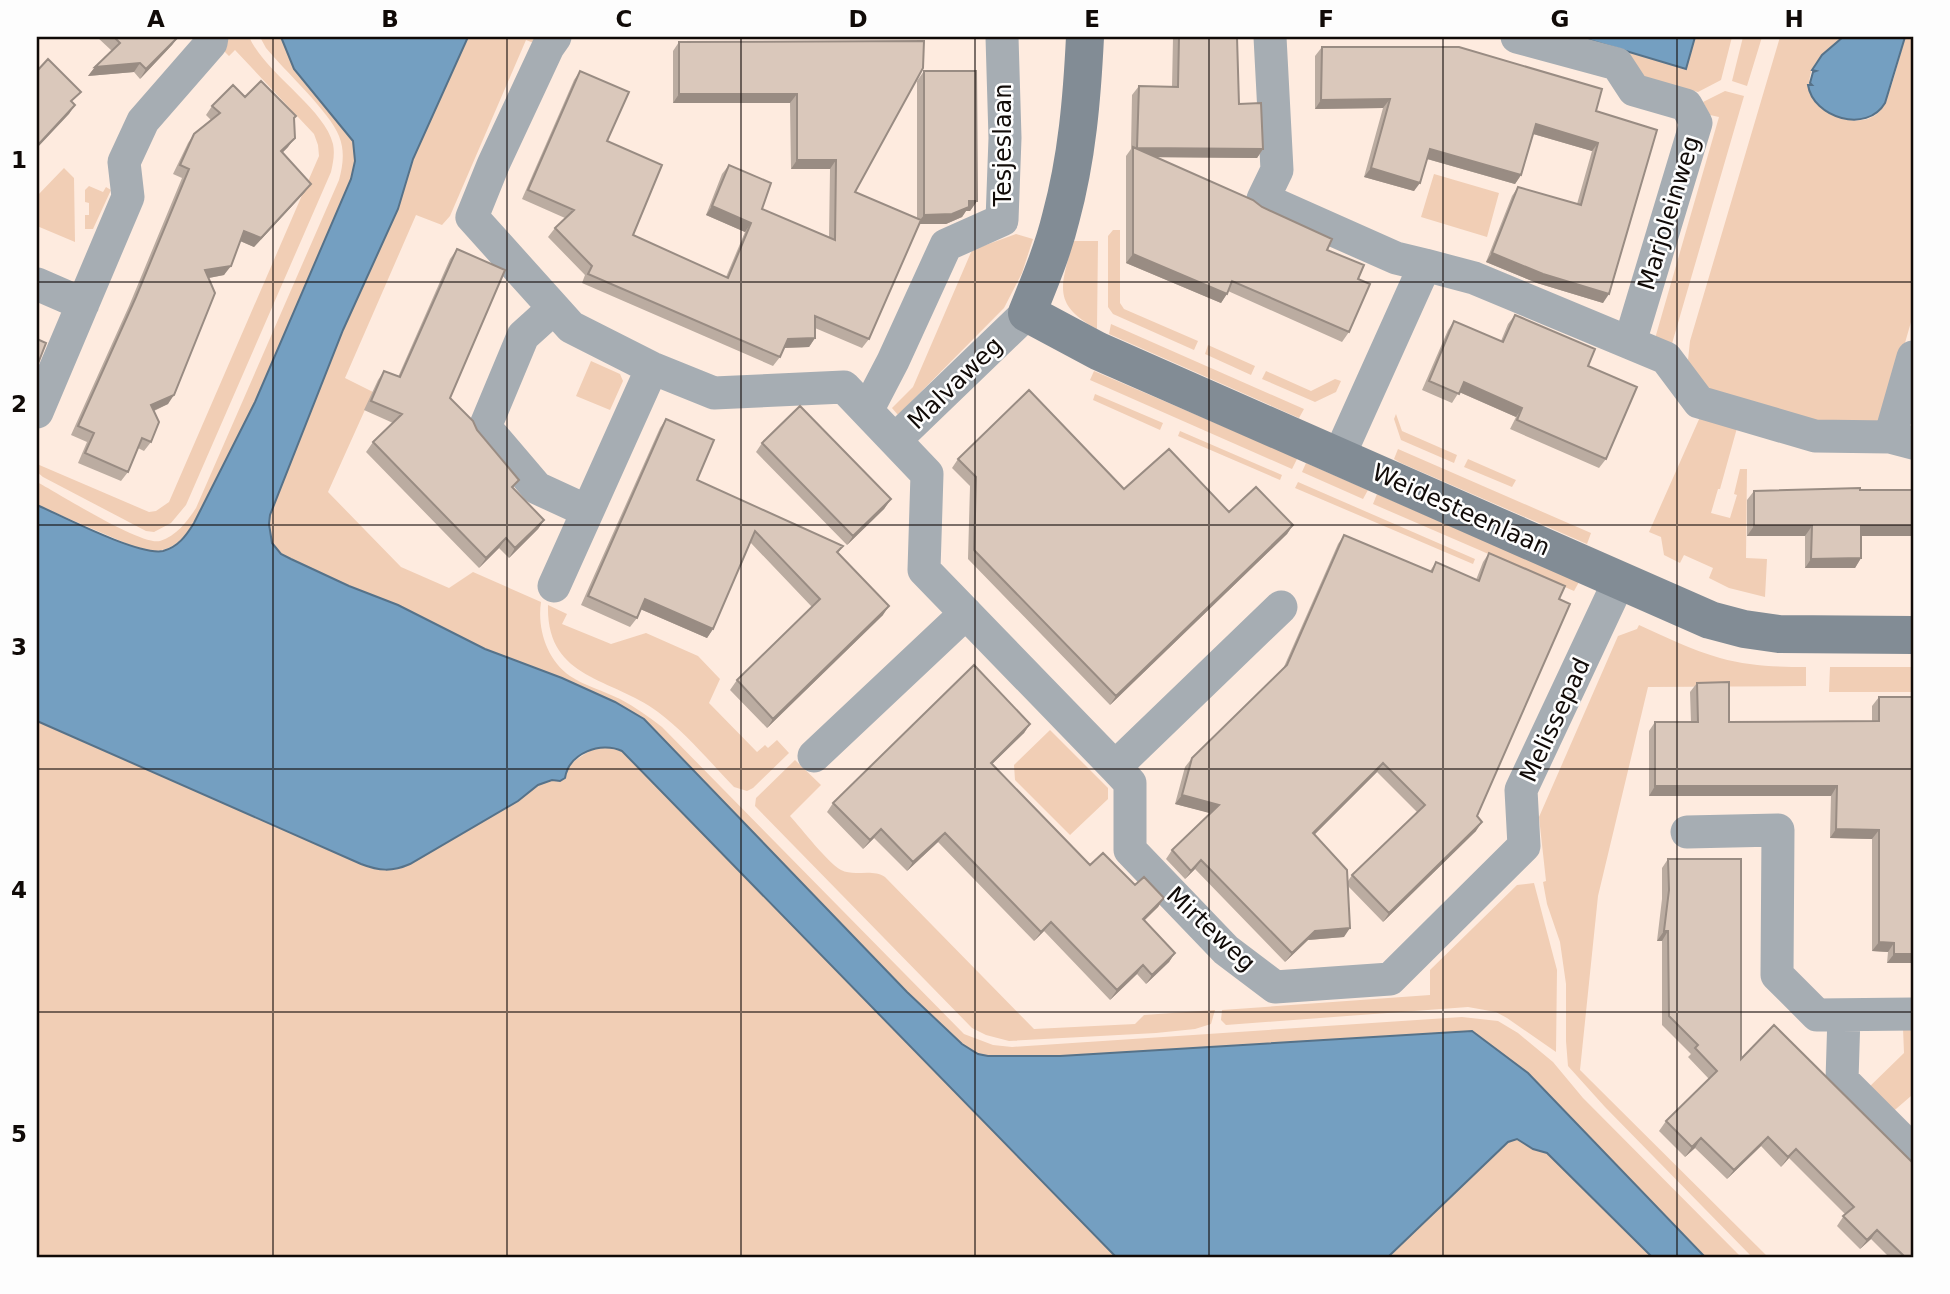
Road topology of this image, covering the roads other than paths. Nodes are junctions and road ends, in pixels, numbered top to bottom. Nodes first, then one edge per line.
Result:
1 (212, 37) edge
2 (555, 37) edge
3 (1002, 37) edge
4 (1085, 37) edge
5 (1270, 37) edge
6 (1517, 37) edge
7 (1425, 265) junction
8 (37, 284) edge
9 (82, 304) junction
10 (554, 308) junction
11 (1027, 313) junction
12 (1630, 342) junction
13 (1913, 357) edge
14 (652, 368) junction
15 (868, 409) junction
16 (37, 412) edge
17 (896, 439) junction
18 (1901, 440) edge
19 (1339, 456) junction
20 (587, 511) junction
21 (1620, 579) junction
22 (554, 586) dead end
23 (1281, 607) dead end
24 (966, 613) junction
25 (1913, 635) edge
26 (814, 756) dead end
27 (1115, 767) junction
28 (1687, 832) dead end
29 (1390, 979) joint
30 (1913, 1014) edge
31 (1844, 1015) junction
32 (1913, 1151) edge

1 - 9 street
2 - 10 street, Malvaweg
3 - 15 street, Tesjeslaan
4 - 11 street
5 - 7 street
6 - 12 street, Marjoleinweg
7 - 12 street
7 - 19 street
8 - 9 street
9 - 16 street
10 - 14 street, Malvaweg
10 - 20 street
11 - 17 street, Malvaweg
11 - 19 street, Weidesteenlaan
12 - 18 street
13 - 18 street
14 - 15 street, Malvaweg
14 - 20 street
15 - 17 street, Malvaweg
17 - 24 street, Mirteweg
19 - 21 street, Weidesteenlaan
20 - 22 street
21 - 25 street, Weidesteenlaan
21 - 29 street, Melissepad
23 - 27 street
24 - 26 street
24 - 27 street, Mirteweg
27 - 29 street, Mirteweg
28 - 31 street
30 - 31 street
31 - 32 street

